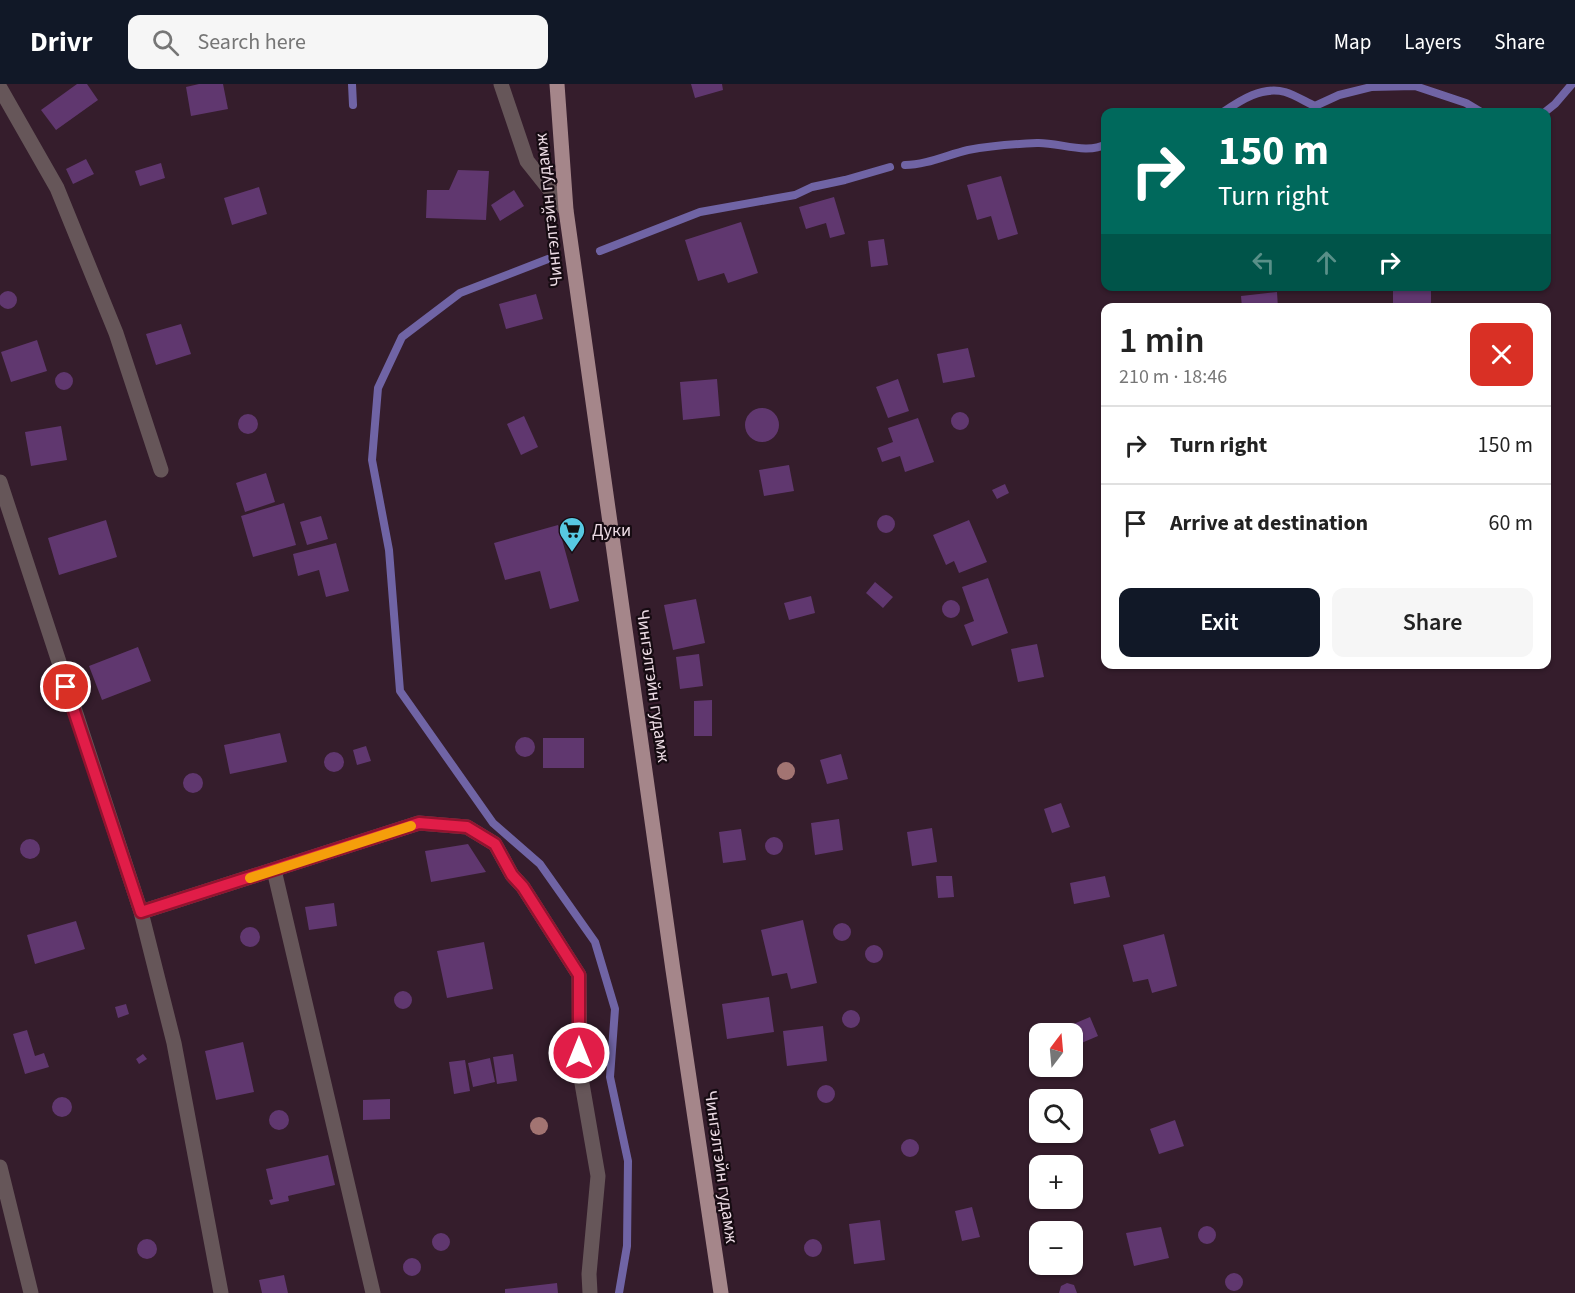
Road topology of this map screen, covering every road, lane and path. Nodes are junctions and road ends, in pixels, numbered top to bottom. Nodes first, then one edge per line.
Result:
1 (501, 84) edge
2 (556, 84) edge
3 (0, 88) edge
4 (566, 210) junction
5 (161, 470) dead end
6 (0, 482) edge
7 (274, 870) junction
8 (141, 912) junction
9 (0, 1167) edge
10 (31, 1293) edge
11 (221, 1293) edge
12 (373, 1293) edge
13 (590, 1293) edge
14 (721, 1293) edge

1 - 4 street
2 - 4 main road, Чингэлтэйн гудамж
3 - 5 street
4 - 14 main road, Чингэлтэйн гудамж
6 - 8 street
7 - 8 street
7 - 12 street
7 - 13 street
8 - 11 street
9 - 10 street

